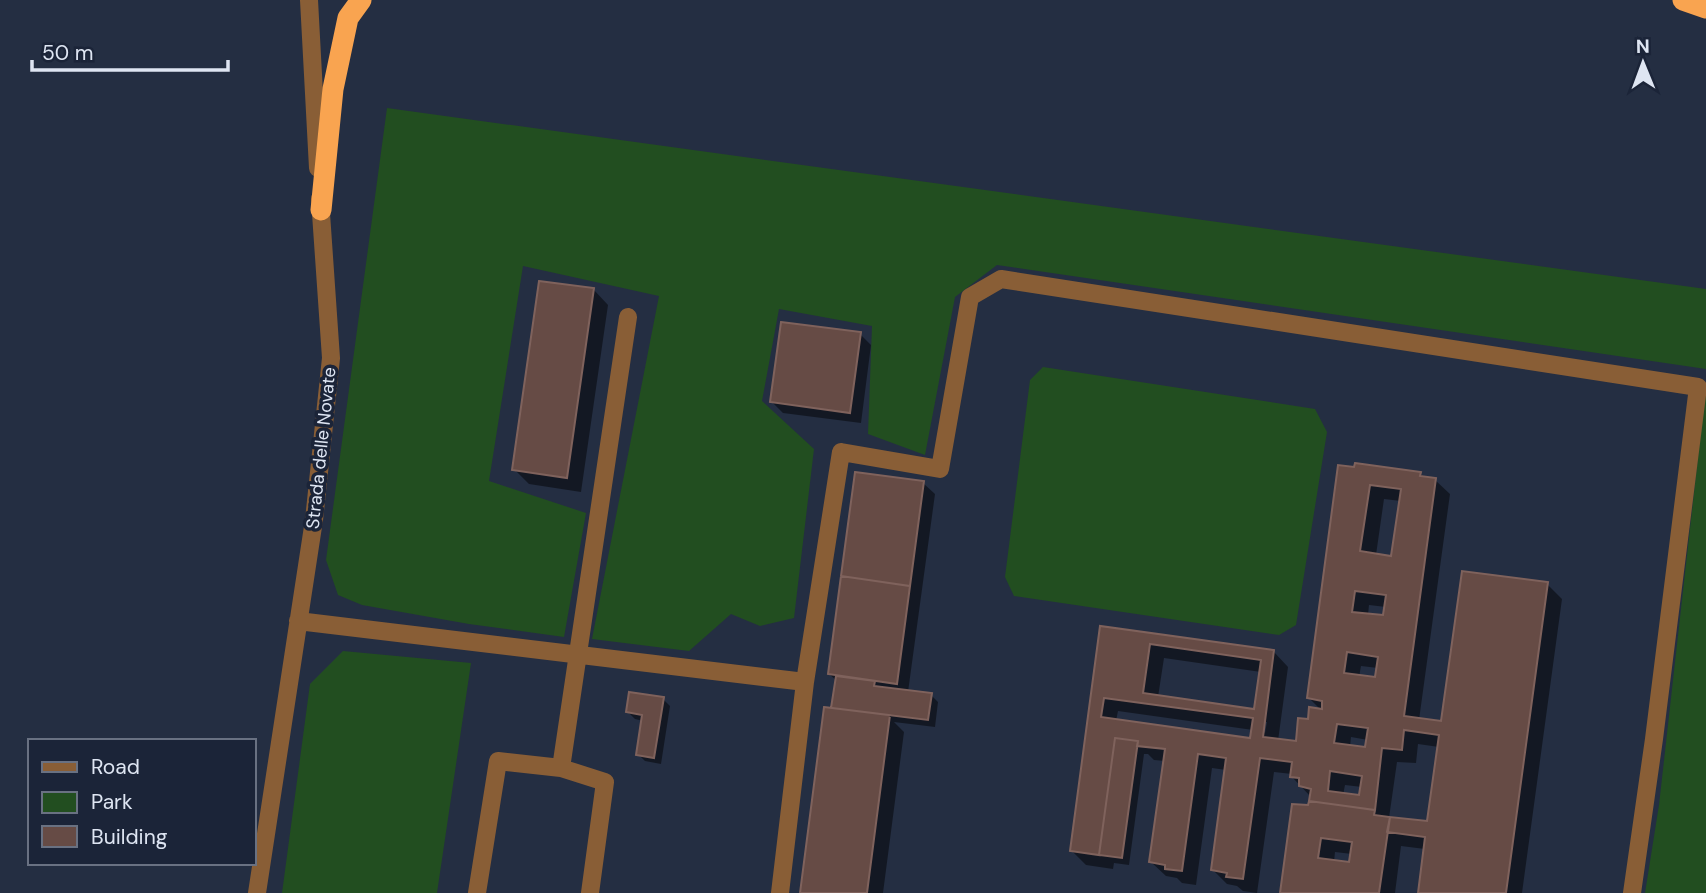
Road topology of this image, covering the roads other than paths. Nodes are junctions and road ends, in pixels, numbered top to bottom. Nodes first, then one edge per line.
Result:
1 (309, 0) edge
2 (361, 0) edge
3 (1683, 0) edge
4 (1706, 8) edge
5 (321, 210) junction
6 (628, 317) dead end
7 (298, 621) junction
8 (579, 655) junction
9 (805, 682) junction
10 (561, 768) junction
11 (257, 893) edge
12 (477, 893) edge
13 (590, 893) edge
14 (780, 893) edge
15 (1632, 893) edge

1 - 5 street, Strada delle Novate
2 - 5 highway
3 - 4 highway
5 - 7 street, Strada delle Novate
6 - 8 street
7 - 8 street
7 - 11 street, Strada delle Novate
8 - 9 street
8 - 10 street
9 - 14 street
9 - 15 street
10 - 12 street
10 - 13 street

